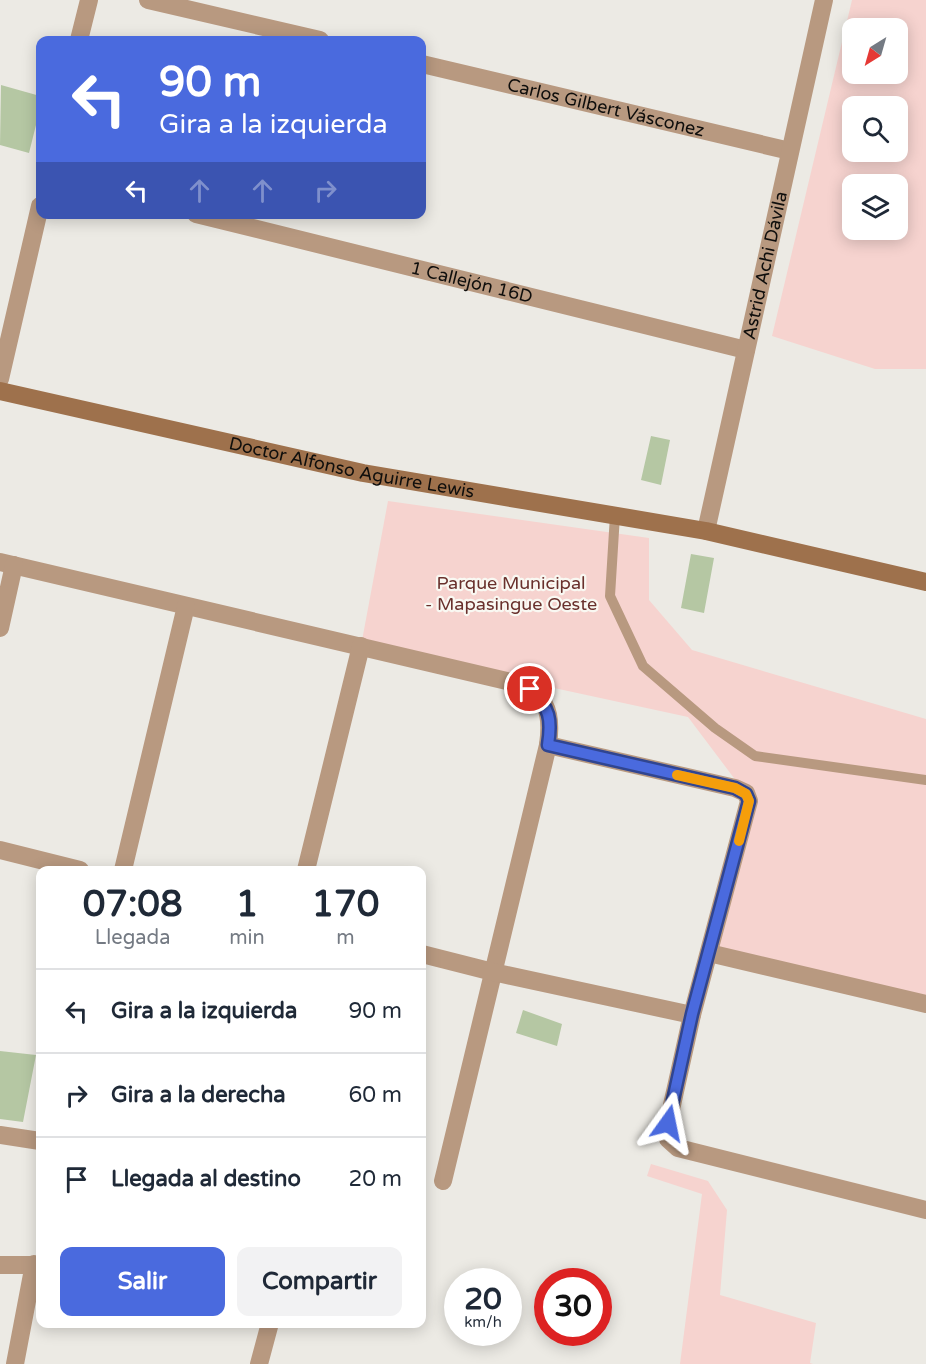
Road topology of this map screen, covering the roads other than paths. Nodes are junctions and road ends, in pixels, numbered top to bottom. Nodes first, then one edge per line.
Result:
1 (89, 0) edge
2 (148, 0) edge
3 (824, 0) edge
4 (81, 36) edge
5 (303, 36) edge
6 (426, 65) edge
7 (790, 151) junction
8 (37, 219) edge
9 (216, 219) edge
10 (746, 350) junction
11 (0, 379) edge
12 (0, 391) edge
13 (615, 515) junction
14 (706, 531) junction
15 (7, 563) edge
16 (926, 582) edge
17 (186, 606) junction
18 (0, 628) edge
19 (361, 646) junction
20 (548, 745) junction
21 (926, 780) edge
22 (0, 850) edge
23 (64, 866) edge
24 (124, 866) edge
25 (307, 866) edge
26 (709, 953) junction
27 (426, 955) edge
28 (493, 972) junction
29 (926, 1004) edge
30 (692, 1014) junction
31 (0, 1135) edge
32 (36, 1140) edge
33 (443, 1181) dead end
34 (926, 1210) edge
35 (0, 1265) edge
36 (36, 1265) edge
37 (36, 1270) edge
38 (269, 1328) edge
39 (15, 1364) edge
40 (259, 1364) edge

1 - 4 street
2 - 5 street
3 - 7 street, Astrid Achi Dávila
6 - 7 street, Carlos Gilbert Vásconez
7 - 10 street, Astrid Achi Dávila
8 - 11 street
9 - 10 street, 1 Callejón 16D
10 - 14 street, Astrid Achi Dávila
12 - 13 street, Doctor Alfonso Aguirre Lewis
13 - 14 street, Doctor Alfonso Aguirre Lewis
13 - 21 lane
14 - 16 street, Doctor Alfonso Aguirre Lewis
15 - 17 street
15 - 18 street
17 - 19 street
17 - 24 street
19 - 20 street
19 - 25 street
20 - 26 street
20 - 28 street
22 - 23 street
26 - 29 street
26 - 30 street
27 - 28 street
28 - 30 street
28 - 33 street
30 - 34 street
31 - 32 street
35 - 36 street
37 - 39 street
38 - 40 street

